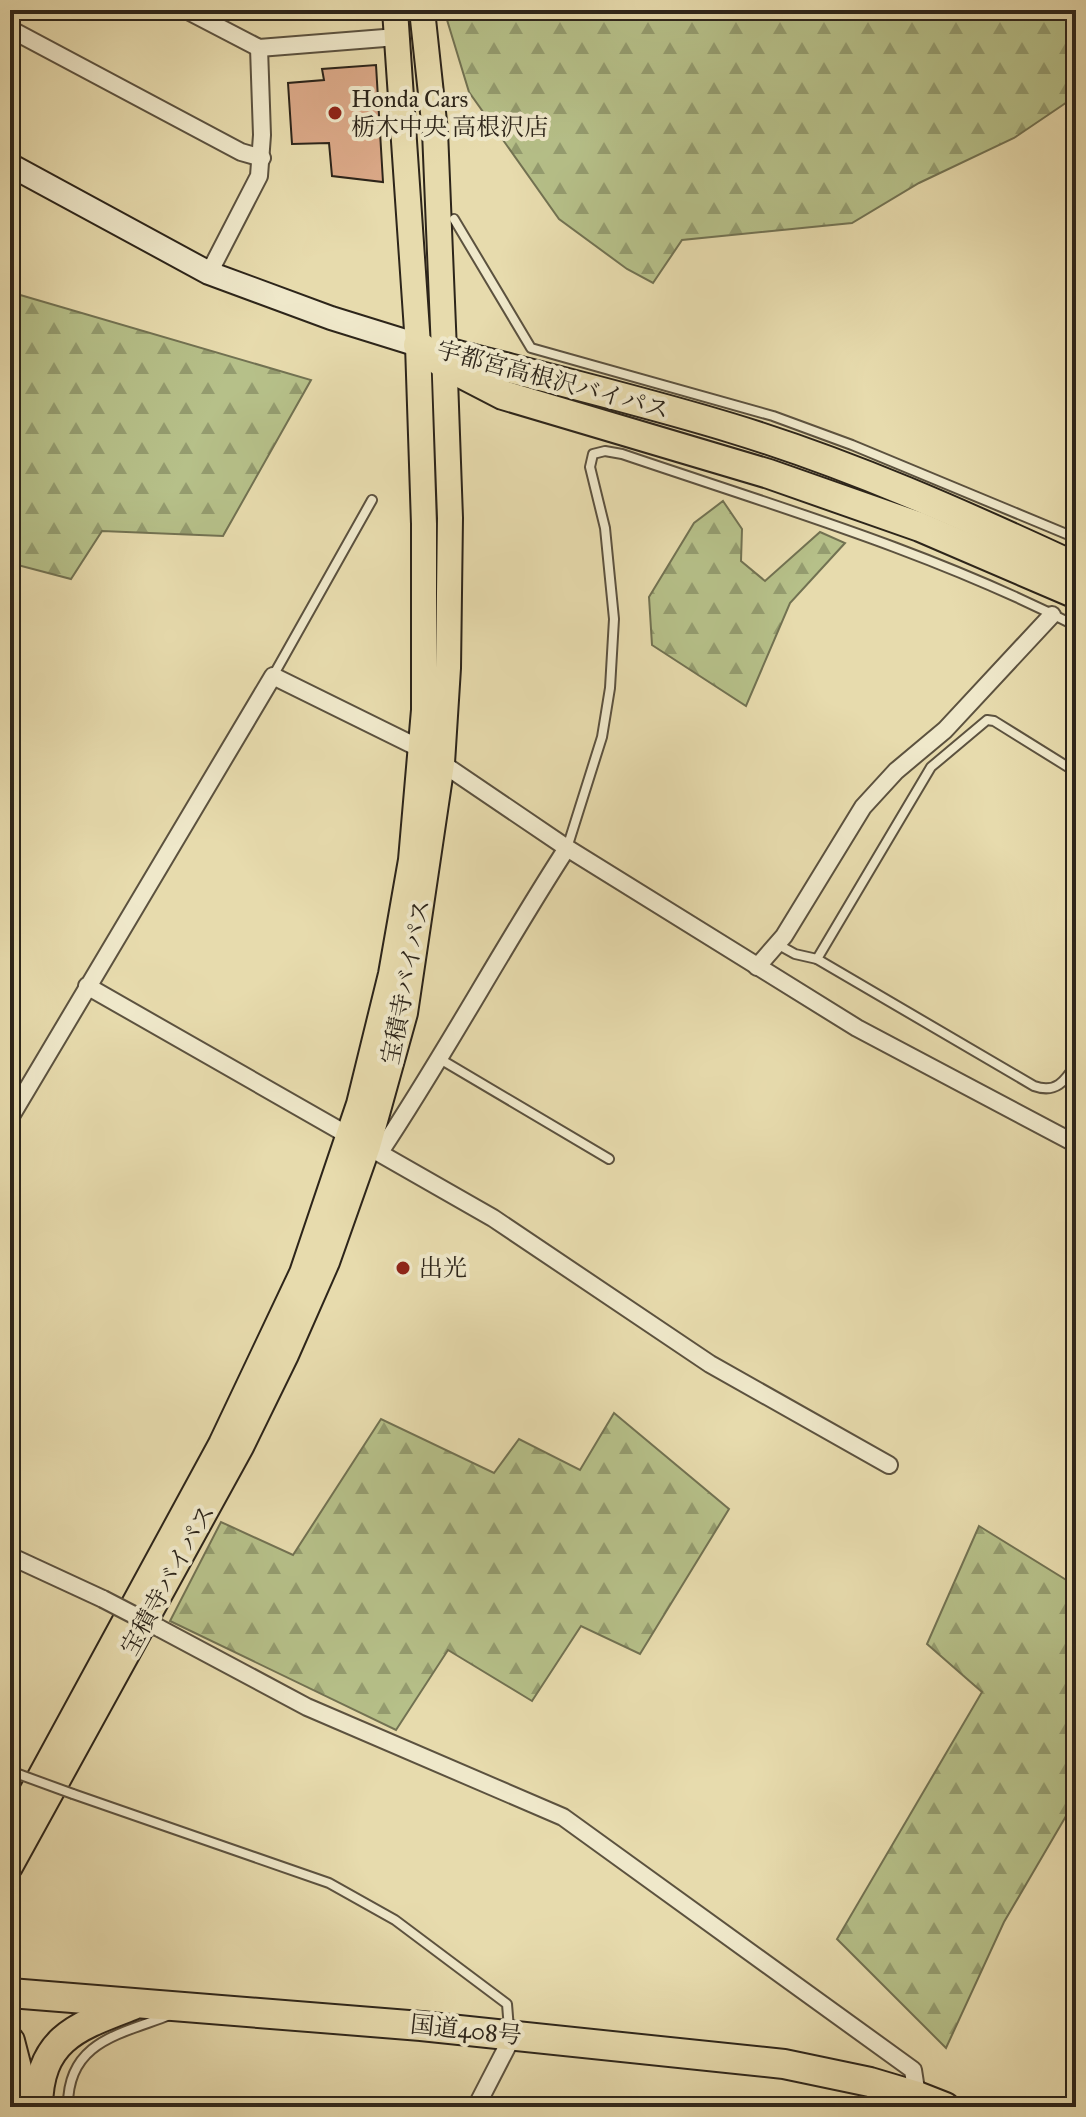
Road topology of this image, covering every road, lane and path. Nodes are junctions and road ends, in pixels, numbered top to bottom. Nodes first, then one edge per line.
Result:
1 (186, 10) edge
2 (395, 10) edge
3 (422, 10) edge
4 (10, 29) edge
5 (397, 37) junction
6 (259, 48) junction
7 (262, 158) junction
8 (10, 165) edge
9 (454, 219) dead end
10 (209, 273) junction
11 (436, 354) junction
12 (372, 500) dead end
13 (1076, 538) edge
14 (914, 540) junction
15 (1076, 567) edge
16 (1076, 594) edge
17 (1052, 615) junction
18 (1076, 626) edge
19 (273, 676) junction
20 (421, 749) junction
21 (442, 763) junction
22 (1076, 772) edge
23 (567, 848) junction
24 (776, 944) junction
25 (817, 959) junction
26 (757, 967) junction
27 (87, 986) junction
28 (440, 1059) junction
29 (1076, 1064) edge
30 (10, 1118) edge
31 (1076, 1144) edge
32 (365, 1145) junction
33 (609, 1159) dead end
34 (889, 1465) dead end
35 (10, 1556) edge
36 (10, 1771) edge
37 (16, 1839) edge
38 (10, 1867) edge
39 (10, 1882) edge
40 (10, 1993) edge
41 (139, 2003) junction
42 (193, 2007) junction
43 (509, 2035) junction
44 (10, 2041) edge
45 (917, 2096) junction
46 (27, 2107) edge
47 (38, 2107) edge
48 (68, 2107) edge
49 (476, 2107) edge
50 (945, 2107) edge

1 - 6 street
2 - 5 main road, 宝積寺バイパス
3 - 11 main road, 宝積寺バイパス
4 - 7 street
5 - 6 street
5 - 11 main road, 宝積寺バイパス
6 - 7 street
7 - 10 street
8 - 10 street
9 - 13 lane
10 - 11 street
11 - 14 highway, 宇都宮高根沢バイパス
11 - 15 highway, 宇都宮高根沢バイパス
11 - 20 main road, 宝積寺バイパス
11 - 21 main road, 宝積寺バイパス
12 - 19 lane
14 - 16 highway, 宇都宮高根沢バイパス
14 - 17 lane
14 - 23 lane
17 - 18 lane
17 - 24 street
19 - 20 street
19 - 27 street
20 - 21 street
20 - 32 main road, 宝積寺バイパス
21 - 23 street
21 - 32 main road, 宝積寺バイパス
22 - 25 lane
23 - 26 street
23 - 28 street
24 - 25 lane
24 - 26 street
25 - 29 lane
26 - 31 street
27 - 30 street
27 - 32 street
28 - 32 street
28 - 33 lane
32 - 34 street
32 - 37 main road, 宝積寺バイパス
35 - 45 street, bridge
36 - 43 lane, bridge
37 - 38 main road, 宝積寺バイパス
37 - 39 main road
40 - 41 highway, 国道408号
41 - 42 highway, 国道408号
41 - 47 highway
42 - 43 highway, 国道408号
42 - 48 lane
43 - 45 highway, 国道408号
43 - 49 street
44 - 46 highway
45 - 50 highway, 国道408号

